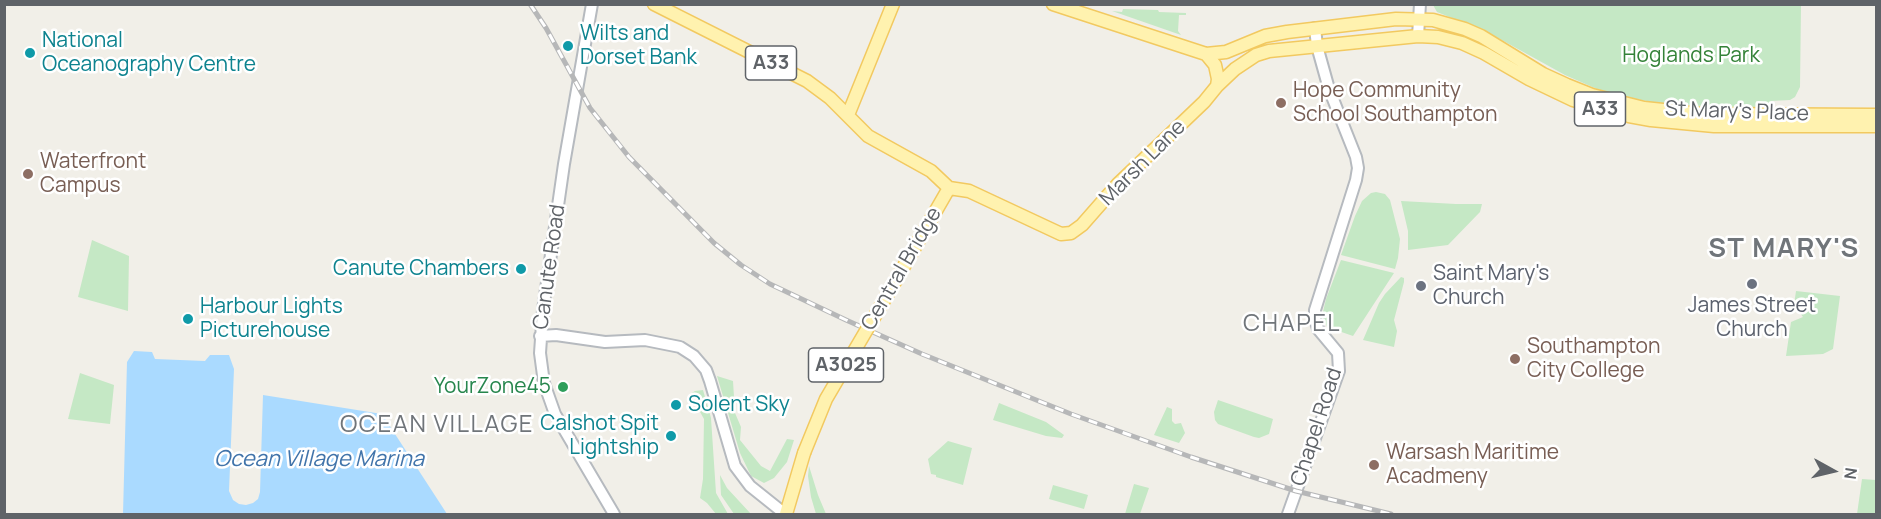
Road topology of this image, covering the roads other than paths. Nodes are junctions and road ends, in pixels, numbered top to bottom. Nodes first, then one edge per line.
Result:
1 (592, 4) edge
2 (654, 4) edge
3 (893, 4) edge
4 (1053, 4) edge
5 (1420, 4) edge
6 (1419, 19) junction
7 (1315, 28) junction
8 (1418, 36) junction
9 (1317, 46) junction
10 (1206, 54) junction
11 (1217, 86) junction
12 (848, 115) junction
13 (1876, 115) edge
14 (1819, 120) junction
15 (1876, 126) edge
16 (949, 188) junction
17 (540, 336) junction
18 (614, 514) edge
19 (786, 514) edge
20 (1288, 514) edge

1 - 17 street, Canute Road
2 - 12 main road, A33
3 - 12 main road
4 - 10 main road, A33
5 - 6 street
6 - 7 main road, A33
6 - 8 street
6 - 14 main road, St Mary's Place / A33
7 - 9 street
7 - 10 main road, A33
8 - 9 main road, A33
8 - 14 main road, St Mary's Place / A33
9 - 11 main road, Marsh Lane / A33
9 - 20 street, Chapel Road
10 - 11 main road
11 - 16 main road, Marsh Lane / A33
12 - 16 main road, A33
13 - 14 main road, A33
14 - 15 main road, A33
16 - 19 main road, Central Bridge / A3025, bridge
17 - 18 street, Canute Road
17 - 19 street

